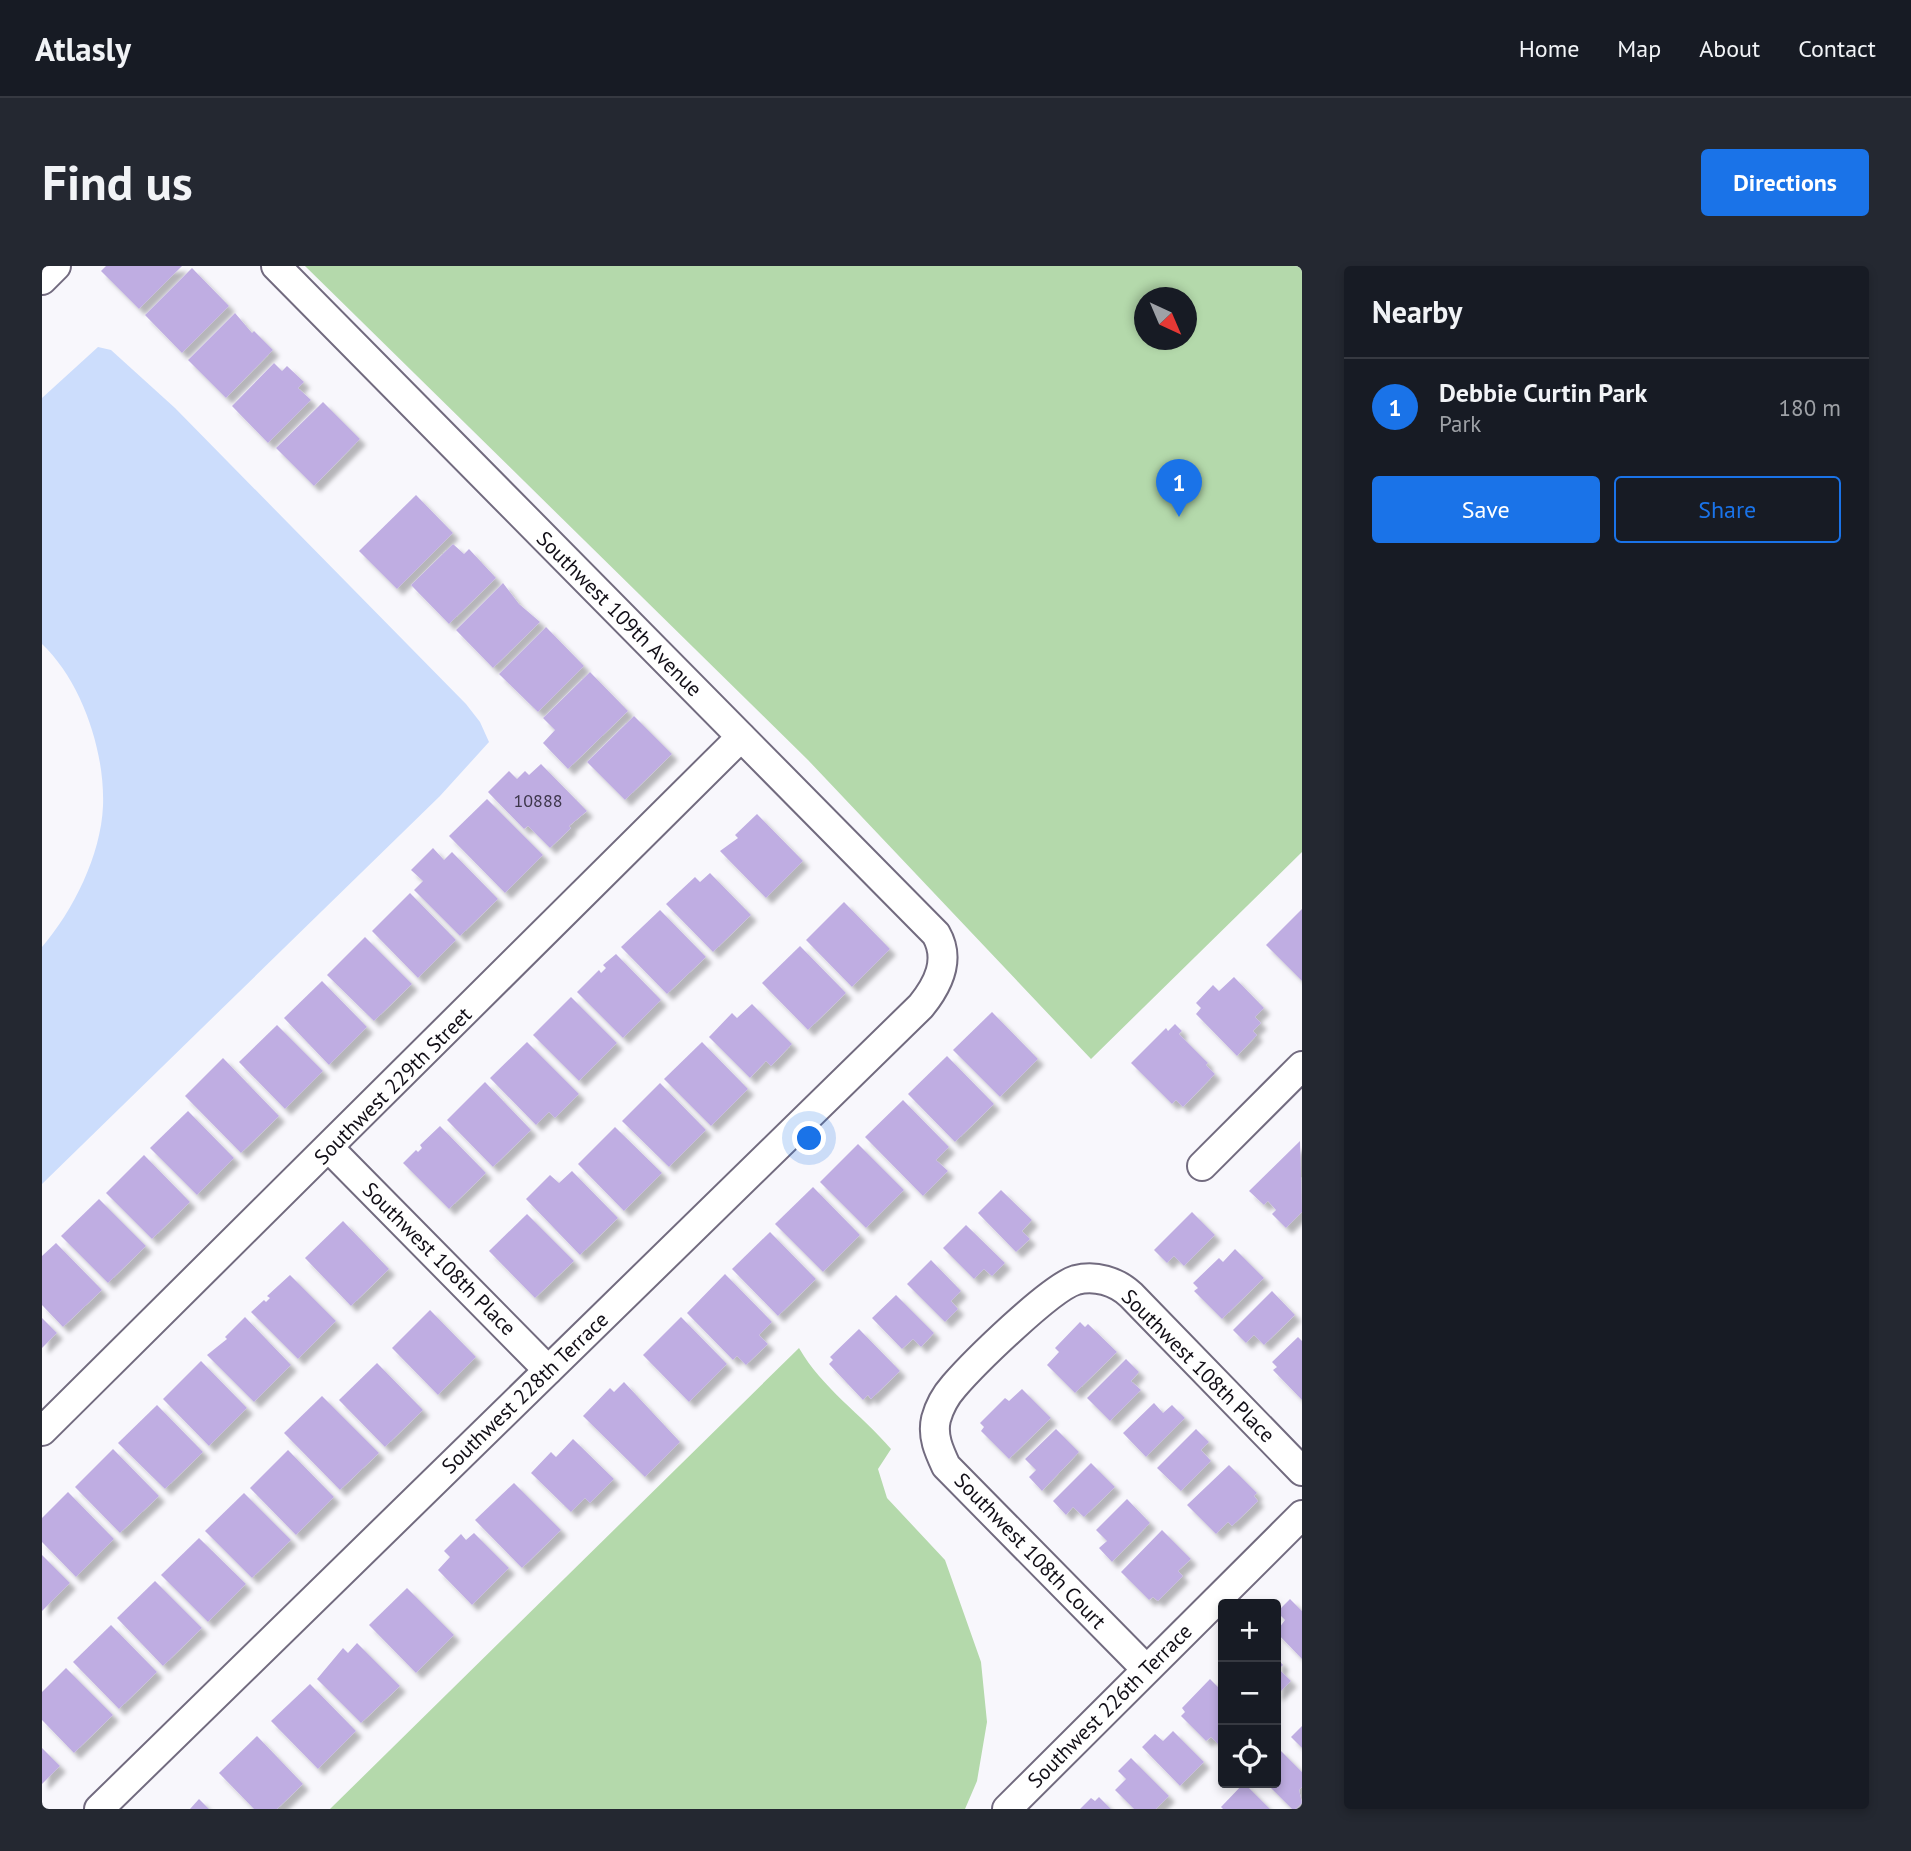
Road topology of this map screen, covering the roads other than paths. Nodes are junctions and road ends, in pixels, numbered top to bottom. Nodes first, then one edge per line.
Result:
1 (56, 266) edge
2 (276, 266) edge
3 (42, 280) edge
4 (741, 737) junction
5 (942, 971) joint
6 (1302, 1067) edge
7 (330, 1149) junction
8 (1202, 1166) dead end
9 (1084, 1279) joint
10 (548, 1370) junction
11 (42, 1431) edge
12 (1302, 1471) edge
13 (1302, 1515) edge
14 (1146, 1670) junction
15 (99, 1809) edge
16 (1007, 1809) edge

1 - 3 street
2 - 4 street, Southwest 109th Avenue
4 - 5 street, Southwest 109th Avenue
4 - 7 street, Southwest 229th Street
5 - 10 street, Southwest 228th Terrace
6 - 8 street
7 - 10 street, Southwest 108th Place
7 - 11 street, Southwest 229th Street
9 - 12 street, Southwest 108th Place
9 - 14 street, Southwest 108th Court
10 - 15 street, Southwest 228th Terrace
13 - 14 street, Southwest 226th Terrace
14 - 16 street, Southwest 226th Terrace

